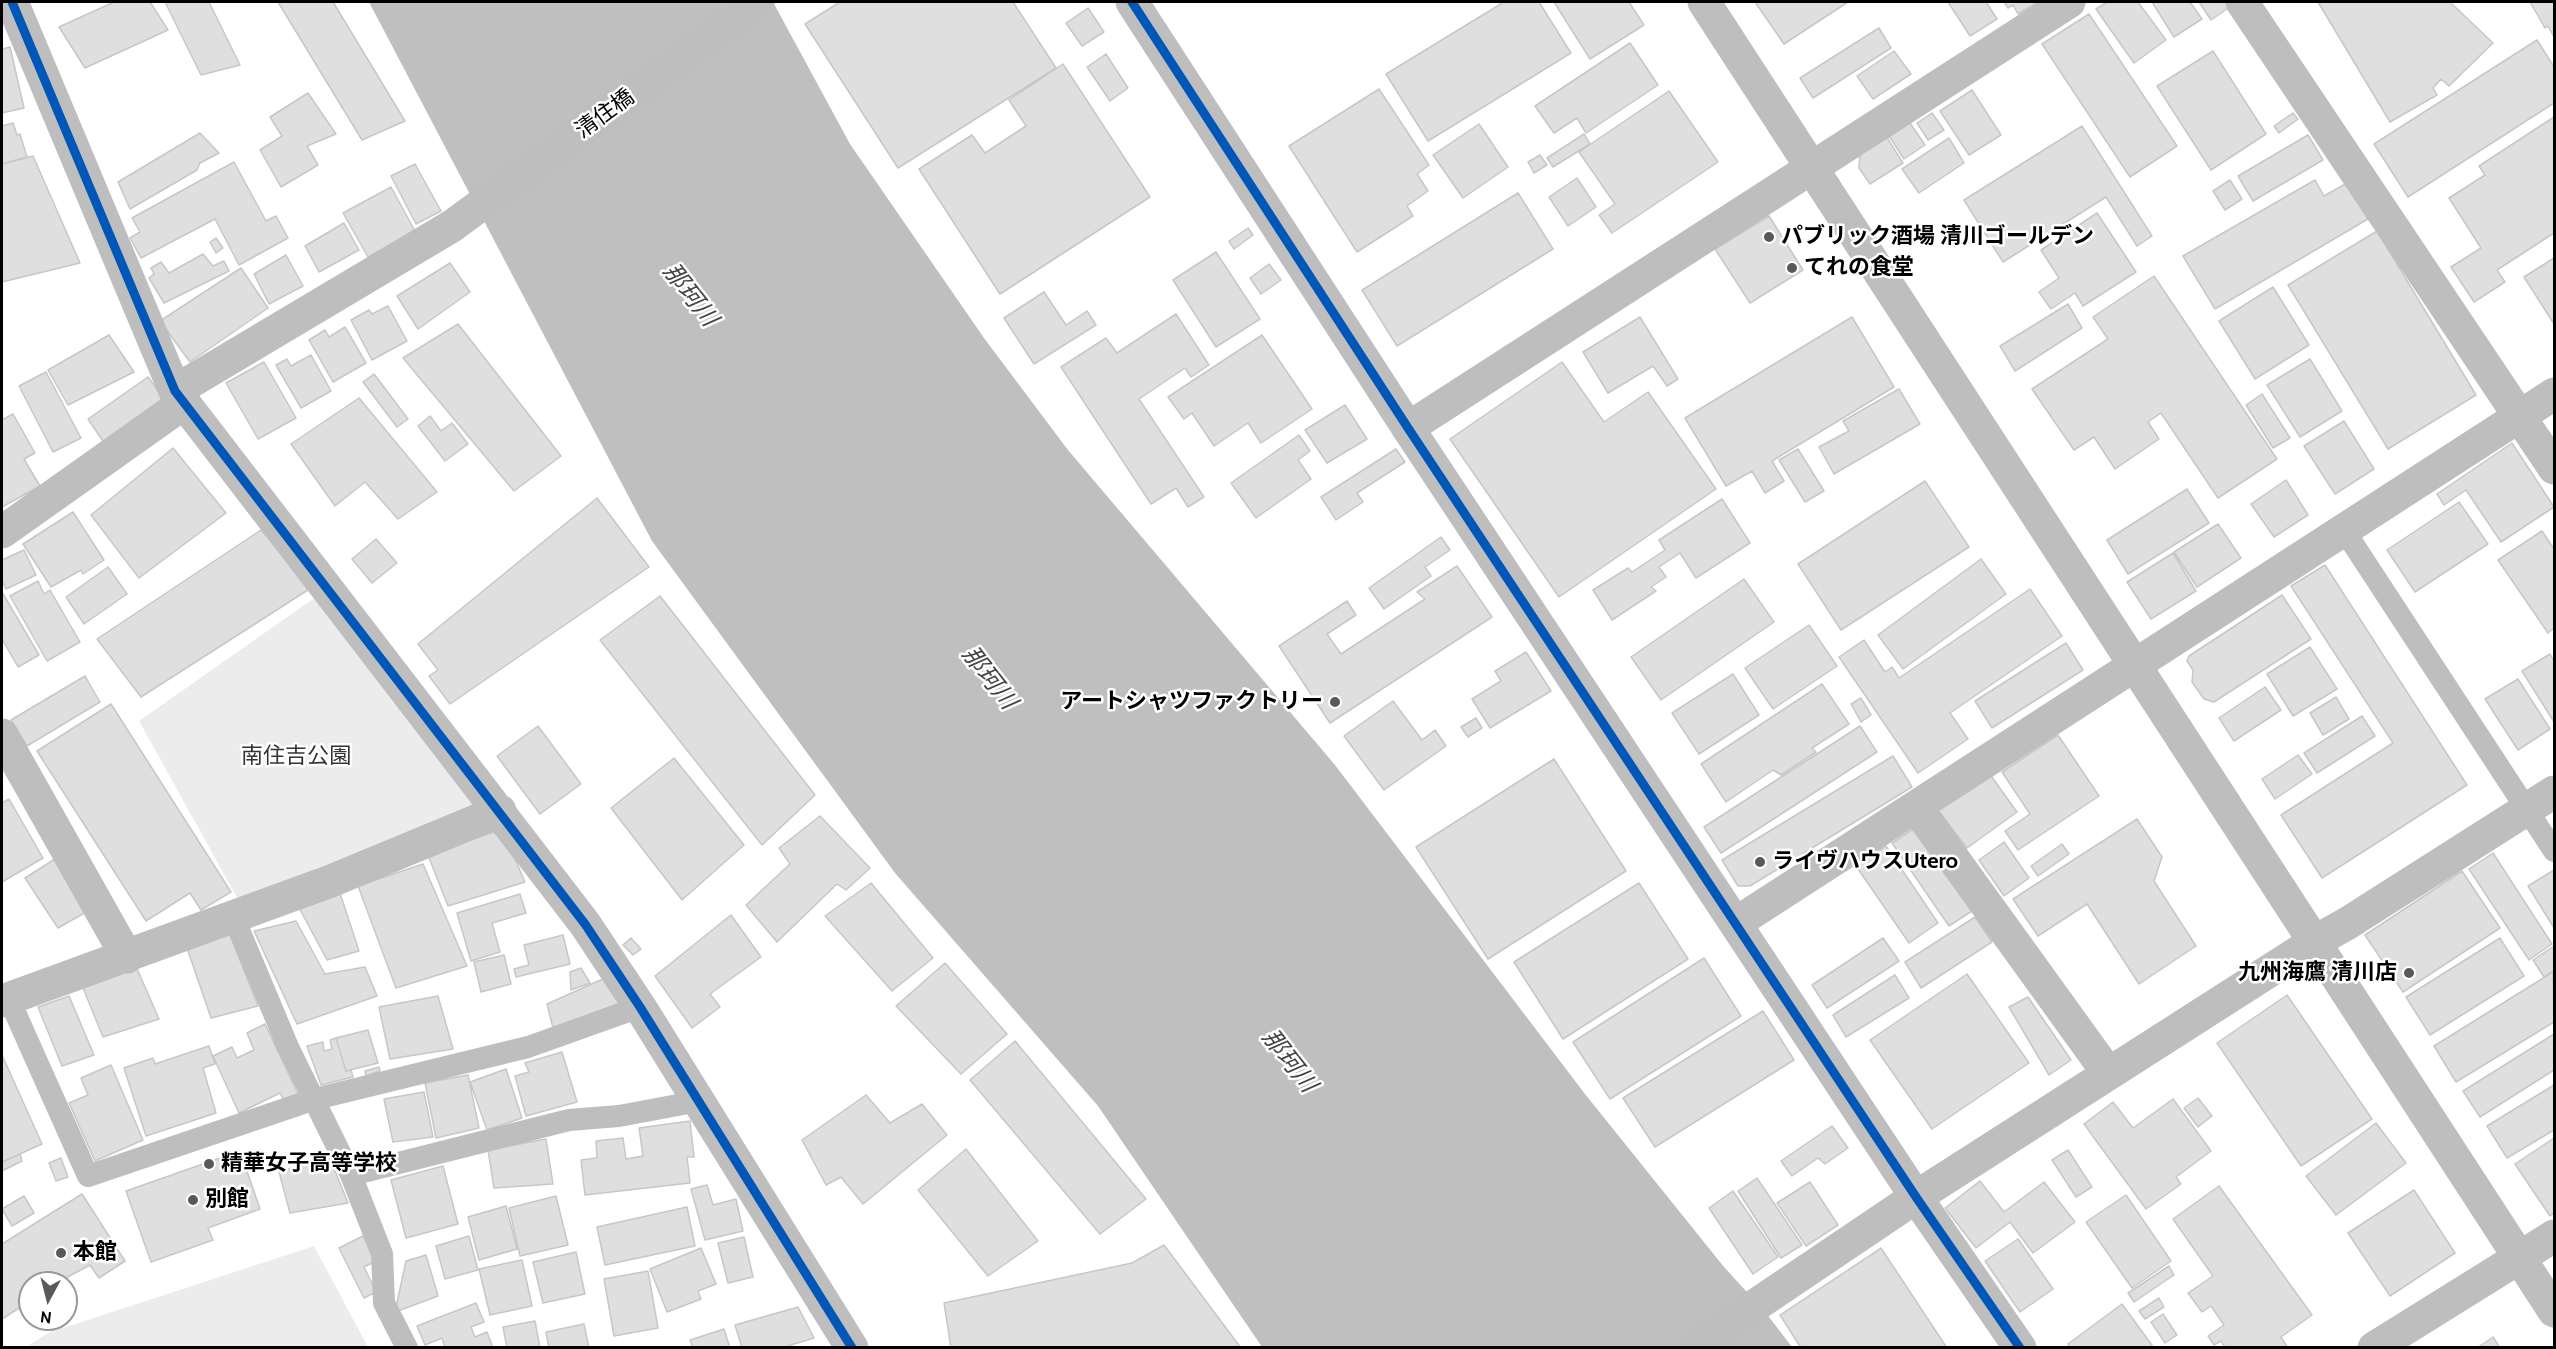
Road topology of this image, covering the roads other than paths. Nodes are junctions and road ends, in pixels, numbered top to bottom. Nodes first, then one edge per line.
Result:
1 (12, 2) edge
2 (758, 2) edge
3 (1132, 2) edge
4 (1704, 2) edge
5 (2068, 2) edge
6 (2242, 2) edge
7 (14, 34) edge
8 (1811, 168) junction
9 (2554, 394) edge
10 (180, 397) junction
11 (2521, 416) junction
12 (1408, 428) junction
13 (2554, 468) edge
14 (2344, 530) junction
15 (2, 532) edge
16 (2136, 664) junction
17 (2, 735) edge
18 (10, 769) edge
19 (2541, 800) edge
20 (1916, 807) junction
21 (500, 811) junction
22 (2554, 850) edge
23 (234, 918) junction
24 (1736, 924) junction
25 (2316, 941) junction
26 (127, 957) junction
27 (5, 1000) edge
28 (640, 1006) junction
29 (2108, 1073) junction
30 (315, 1099) junction
31 (699, 1101) junction
32 (351, 1175) junction
33 (1916, 1197) junction
34 (2554, 1236) edge
35 (2518, 1257) junction
36 (2554, 1311) edge
37 (407, 1347) edge
38 (852, 1347) edge
39 (1692, 1347) edge
40 (2020, 1347) edge
41 (2374, 1347) edge

1 - 7 street
2 - 10 street, 清住橋
3 - 12 street
4 - 8 street
5 - 8 street
6 - 11 street
7 - 10 street
8 - 12 street
8 - 16 street
9 - 11 street
10 - 15 street, 清住橋
10 - 21 street
11 - 13 street
11 - 14 street
12 - 24 street
14 - 16 street
14 - 19 lane
16 - 20 street
16 - 25 street
17 - 18 street
18 - 26 street
19 - 22 lane
19 - 25 street
20 - 24 street
20 - 29 street
21 - 23 street
21 - 28 street
23 - 26 street
23 - 30 lane
24 - 33 street
25 - 29 street
25 - 35 street
26 - 27 street
27 - 30 lane
28 - 30 lane
28 - 31 street
29 - 33 street
30 - 32 lane
31 - 32 lane
31 - 38 street
32 - 37 lane
33 - 39 street
33 - 40 street
34 - 35 street
35 - 36 street
35 - 41 street

